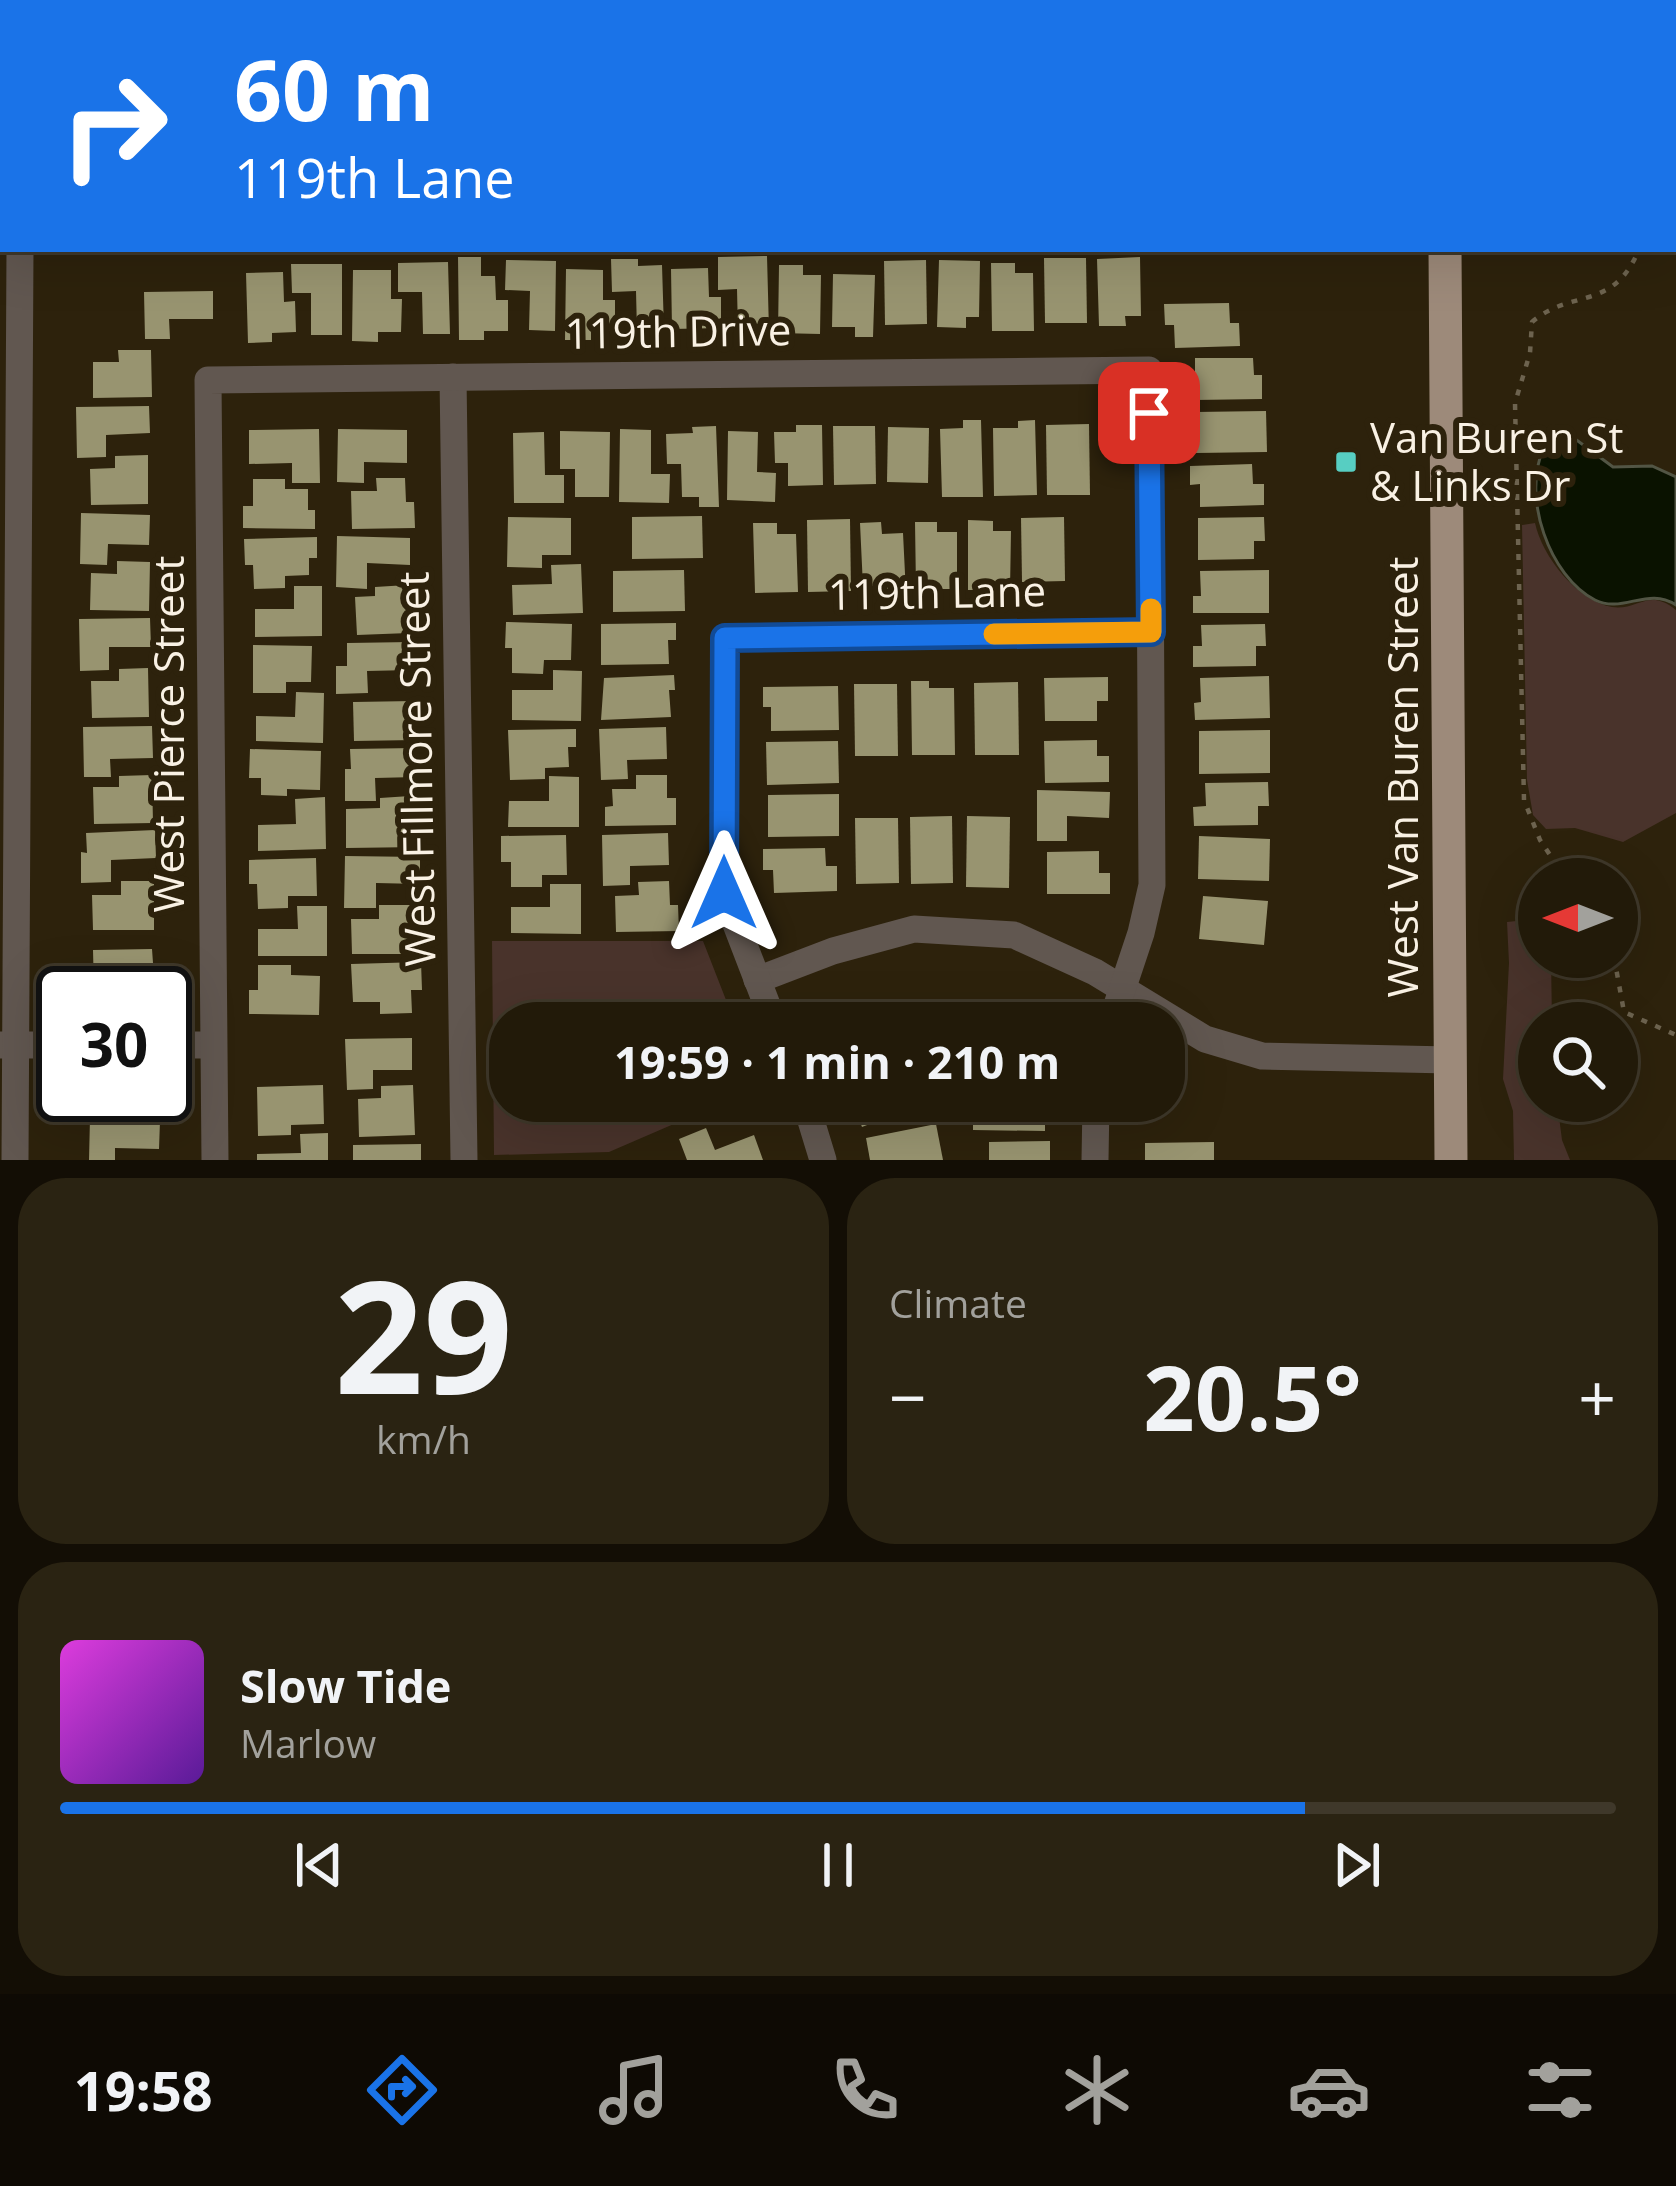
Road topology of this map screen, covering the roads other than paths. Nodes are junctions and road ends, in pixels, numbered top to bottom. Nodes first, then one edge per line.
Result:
1 (20, 252) edge
2 (1445, 252) edge
3 (453, 376) junction
4 (208, 380) joint
5 (1151, 632) junction
6 (757, 980) junction
7 (1120, 988) junction
8 (766, 1002) edge
9 (1116, 1002) edge
10 (8, 1045) edge
11 (192, 1045) edge
12 (213, 1045) junction
13 (1450, 1060) junction
14 (812, 1122) edge
15 (1096, 1122) edge
16 (16, 1160) edge
17 (214, 1160) edge
18 (464, 1160) edge
19 (824, 1160) edge
20 (1095, 1160) edge
21 (1450, 1160) edge

1 - 10 street
2 - 13 main road, West Van Buren Street
3 - 4 street, 119th Drive
3 - 5 street, 119th Drive
3 - 18 street, West Fillmore Street
4 - 12 street, West Pierce Street
5 - 6 street, 119th Lane
5 - 7 street
6 - 7 street
6 - 8 street
7 - 9 street
7 - 13 street
10 - 16 street
11 - 12 street
12 - 17 street, West Pierce Street
13 - 21 main road, West Van Buren Street
14 - 19 street
15 - 20 street

